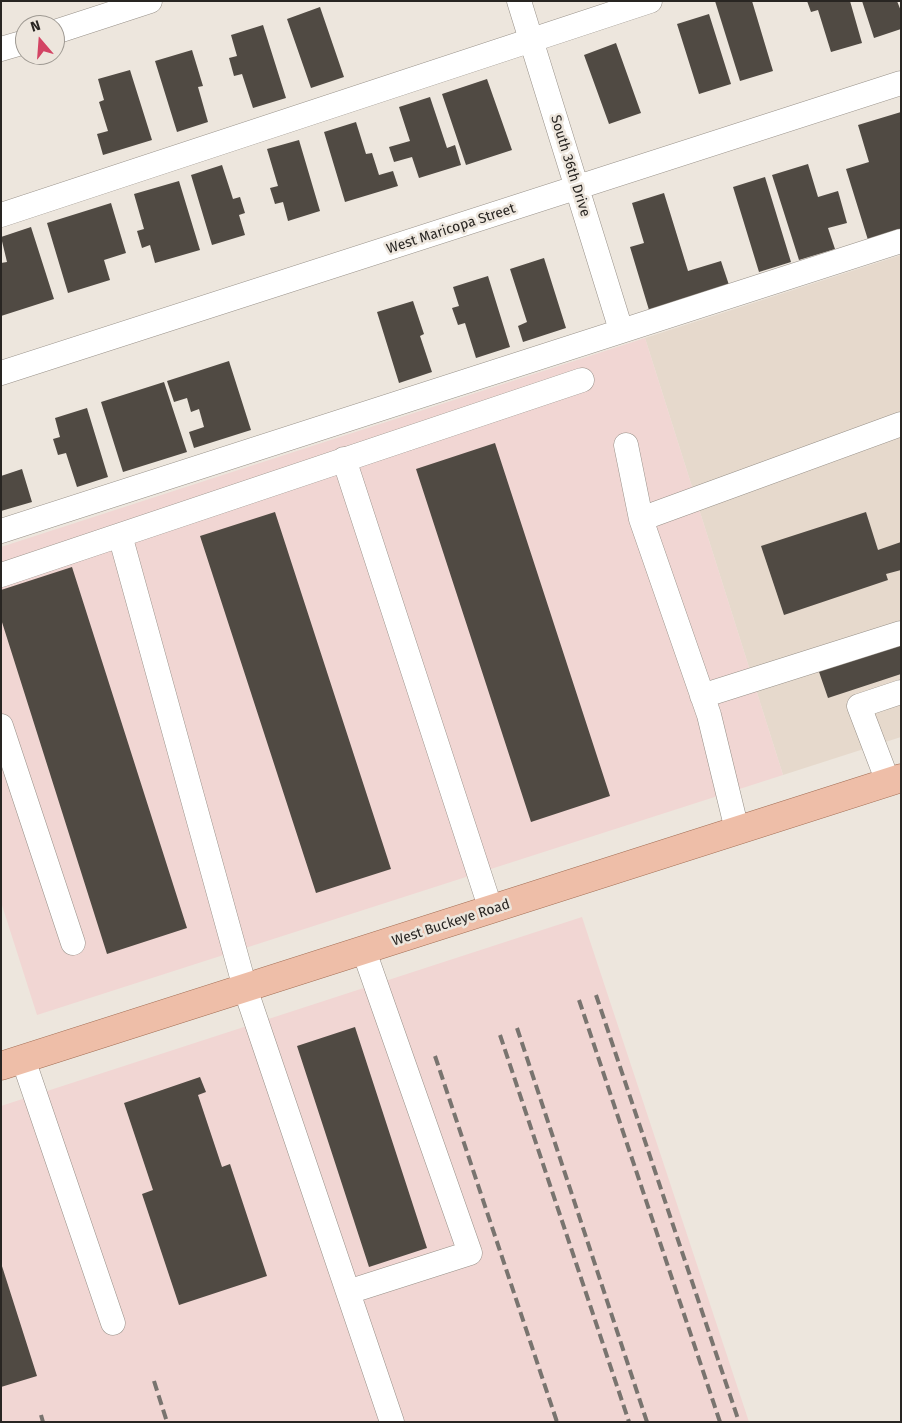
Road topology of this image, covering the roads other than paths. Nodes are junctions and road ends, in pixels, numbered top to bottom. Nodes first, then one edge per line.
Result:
1 (150, 1) edge
2 (519, 1) edge
3 (650, 1) edge
4 (65, 29) edge
5 (530, 40) junction
6 (15, 45) edge
7 (1, 49) edge
8 (901, 83) edge
9 (577, 188) junction
10 (1, 215) edge
11 (901, 241) edge
12 (621, 330) junction
13 (1, 373) edge
14 (582, 380) dead end
15 (901, 424) edge
16 (626, 445) dead end
17 (344, 459) junction
18 (641, 519) junction
19 (1, 531) edge
20 (120, 535) junction
21 (1, 575) edge
22 (901, 633) edge
23 (901, 692) edge
24 (702, 696) junction
25 (1, 726) edge
26 (894, 780) edge
27 (738, 830) junction
28 (491, 910) junction
29 (73, 943) dead end
30 (364, 951) junction
31 (245, 988) junction
32 (12, 1063) edge
33 (348, 1292) junction
34 (112, 1323) dead end
35 (392, 1422) edge

1 - 4 street
2 - 5 street, South 36th Drive
3 - 5 street
5 - 9 street, South 36th Drive
5 - 10 street
6 - 7 street
8 - 9 street, West Maricopa Street
9 - 12 street, South 36th Drive
9 - 13 street, West Maricopa Street
11 - 12 street
12 - 19 street
14 - 17 street
15 - 18 street
16 - 18 street
17 - 20 street
17 - 28 street
18 - 24 street
20 - 21 street
20 - 31 street
22 - 24 street
23 - 26 street
24 - 27 street
25 - 29 street
26 - 27 main road, West Buckeye Road
27 - 28 main road, West Buckeye Road
28 - 30 main road, West Buckeye Road
30 - 31 main road, West Buckeye Road
30 - 33 street
31 - 32 main road, West Buckeye Road
31 - 33 street
32 - 34 street
33 - 35 street

